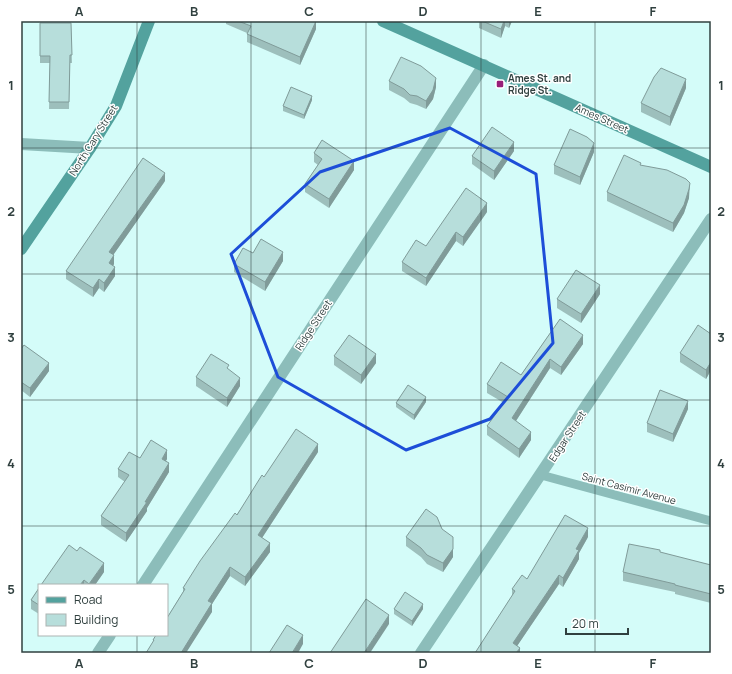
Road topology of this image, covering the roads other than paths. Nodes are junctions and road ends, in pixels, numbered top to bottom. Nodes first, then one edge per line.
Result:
1 (149, 21) edge
2 (383, 21) edge
3 (484, 65) junction
4 (21, 144) edge
5 (90, 148) junction
6 (711, 167) edge
7 (711, 219) edge
8 (21, 249) edge
9 (541, 476) junction
10 (711, 522) edge
11 (144, 584) edge
12 (109, 636) edge
13 (98, 653) edge
14 (421, 653) edge

1 - 5 street, North Cary Street
2 - 3 street, Ames Street
3 - 6 street, Ames Street
3 - 11 street, Ridge Street
4 - 5 street
5 - 8 street, North Cary Street
7 - 9 street, Edgar Street
9 - 10 lane, Saint Casimir Avenue
9 - 14 street, Edgar Street
12 - 13 street

